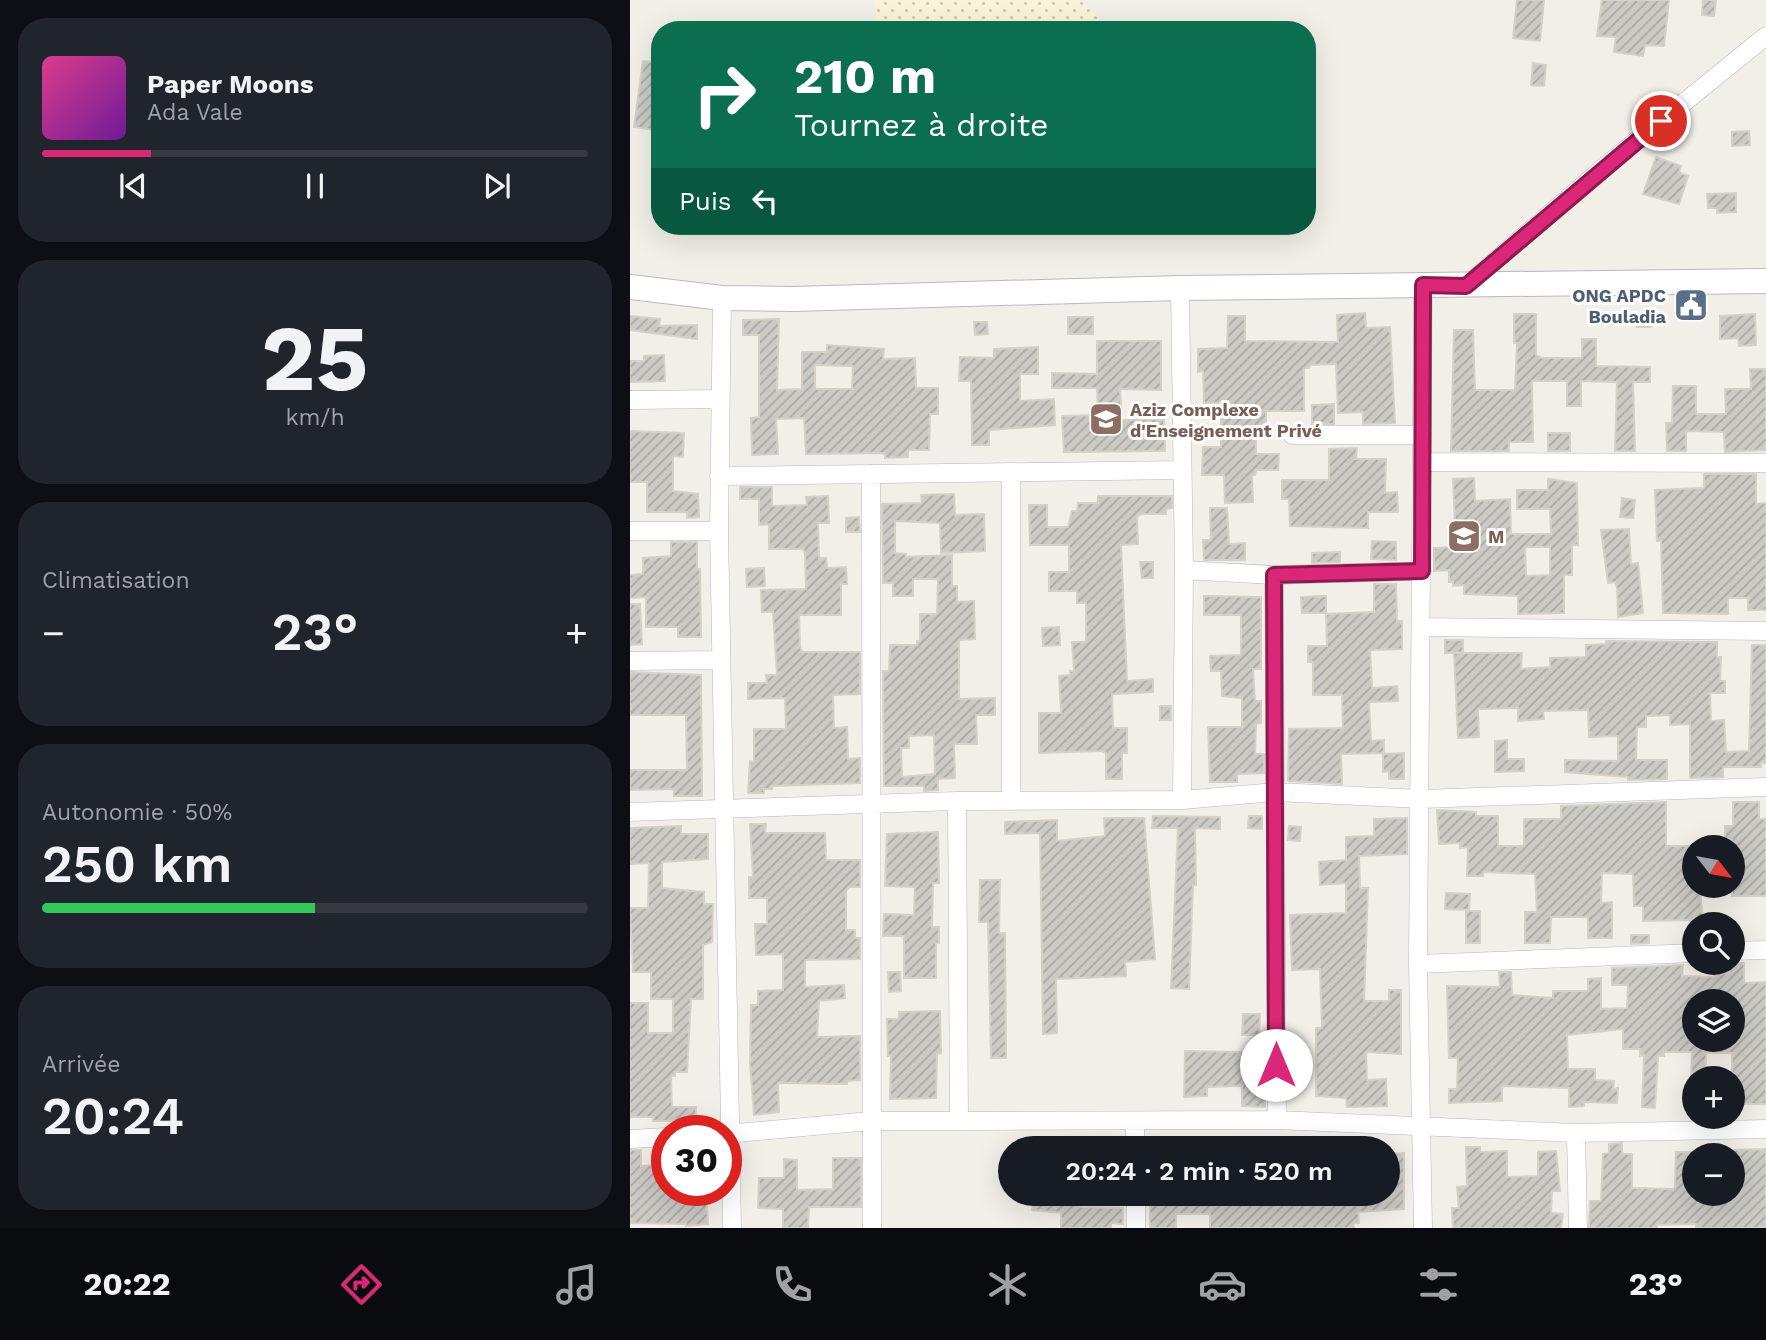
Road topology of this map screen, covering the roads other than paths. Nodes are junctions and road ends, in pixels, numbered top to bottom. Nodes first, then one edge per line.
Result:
1 (1763, 41) edge
2 (1766, 281) edge
3 (1423, 285) junction
4 (1466, 286) junction
5 (630, 287) edge
6 (1181, 288) junction
7 (722, 298) junction
8 (720, 399) junction
9 (630, 400) edge
10 (1292, 435) dead end
11 (1422, 435) junction
12 (1422, 462) junction
13 (1766, 463) edge
14 (1182, 470) junction
15 (1011, 472) junction
16 (871, 474) junction
17 (719, 476) junction
18 (630, 531) edge
19 (719, 531) junction
20 (1184, 570) junction
21 (1422, 571) junction
22 (1274, 575) junction
23 (1421, 627) junction
24 (1766, 631) edge
25 (722, 660) junction
26 (630, 661) edge
27 (1766, 788) edge
28 (1276, 792) junction
29 (1421, 799) junction
30 (1182, 800) junction
31 (957, 801) junction
32 (1011, 801) junction
33 (870, 805) junction
34 (724, 811) junction
35 (630, 812) edge
36 (1766, 950) edge
37 (1745, 951) edge
38 (1682, 953) edge
39 (1418, 964) junction
40 (728, 1115) edge
41 (1277, 1120) junction
42 (870, 1121) junction
43 (959, 1121) junction
44 (1135, 1121) junction
45 (1423, 1127) junction
46 (1766, 1129) edge
47 (742, 1133) edge
48 (1576, 1133) junction
49 (1135, 1136) edge
50 (651, 1138) edge
51 (630, 1139) edge
52 (731, 1206) edge
53 (1136, 1206) edge
54 (732, 1228) edge
55 (872, 1228) edge
56 (1136, 1228) edge
57 (1423, 1228) edge
58 (1578, 1228) edge

1 - 4 street
2 - 4 street
3 - 4 street
3 - 6 street
3 - 11 street
5 - 7 street
6 - 7 street
6 - 14 street
7 - 8 street
8 - 9 street
8 - 17 street
10 - 11 street
11 - 12 street
12 - 13 street
12 - 21 street
14 - 15 street
14 - 20 street
15 - 16 street
15 - 32 street
16 - 17 street
16 - 33 street
17 - 19 street
18 - 19 street
19 - 25 street
20 - 22 street
20 - 30 street
21 - 22 street
21 - 23 street
22 - 28 street
23 - 24 street
23 - 29 street
25 - 26 street
25 - 34 street
27 - 29 street
28 - 29 street
28 - 30 street
28 - 41 street
29 - 39 street
30 - 32 street
31 - 32 street
31 - 33 street
31 - 43 street
33 - 34 street
33 - 42 street
34 - 35 street
34 - 40 street
36 - 37 street
38 - 39 street
39 - 45 street
41 - 44 street
41 - 45 street
42 - 43 street
42 - 47 street
42 - 55 street
43 - 44 street
44 - 49 street
45 - 48 street
45 - 57 street
46 - 48 street
48 - 58 street
50 - 51 street
52 - 54 street
53 - 56 street

